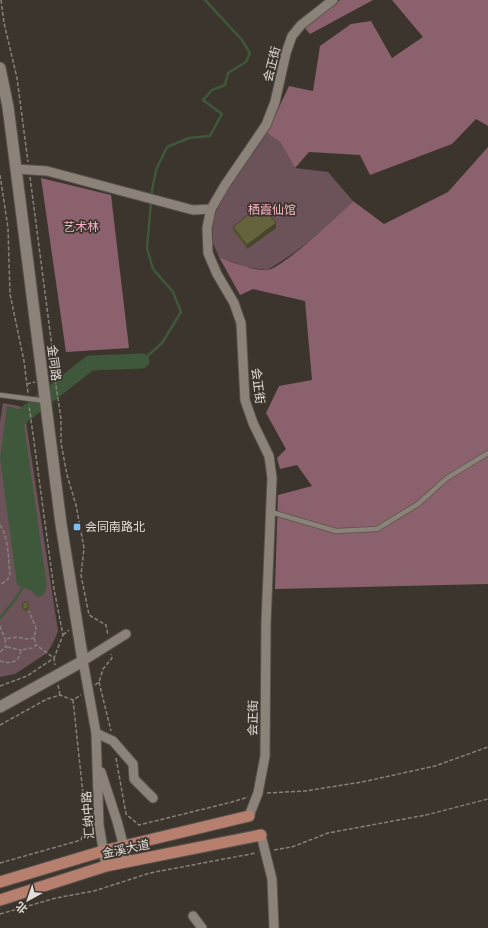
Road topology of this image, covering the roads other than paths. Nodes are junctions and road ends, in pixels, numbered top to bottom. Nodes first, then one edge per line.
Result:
1 (333, 0) edge
2 (0, 68) edge
3 (16, 169) junction
4 (210, 209) junction
5 (0, 395) edge
6 (46, 401) junction
7 (488, 453) edge
8 (271, 512) junction
9 (126, 634) dead end
10 (83, 661) junction
11 (0, 707) edge
12 (96, 733) junction
13 (97, 761) junction
14 (153, 798) dead end
15 (249, 816) joint
16 (182, 833) junction
17 (261, 835) joint
18 (124, 846) junction
19 (103, 851) junction
20 (176, 852) junction
21 (128, 862) junction
22 (106, 866) junction
23 (47, 868) junction
24 (0, 882) edge
25 (34, 889) junction
26 (0, 900) edge
27 (193, 916) dead end
28 (202, 928) edge
29 (274, 928) edge

1 - 4 street, 会正街
2 - 3 street, 金同路
3 - 4 street
3 - 6 street, 金同路
4 - 8 street, 会正街
5 - 6 lane
6 - 10 street, 金同路
7 - 8 lane
8 - 15 street, 会正街
9 - 10 street
10 - 11 street
10 - 12 street, 汇纳中路
12 - 13 street, 汇纳中路
12 - 14 street
13 - 18 street, 汇纳中路
13 - 19 street, 汇纳中路
15 - 16 main road, 金溪大道
16 - 18 main road, 金溪大道
16 - 20 main road
17 - 20 main road, 金溪大道
17 - 29 street
18 - 19 main road, 金溪大道
18 - 21 street, 汇纳中路
19 - 22 street, 汇纳中路
19 - 23 main road, 金溪大道
20 - 21 main road, 金溪大道
21 - 22 main road, 金溪大道
22 - 25 main road, 金溪大道
23 - 24 main road, 金溪大道
23 - 25 main road
25 - 26 main road, 金溪大道
27 - 28 street

